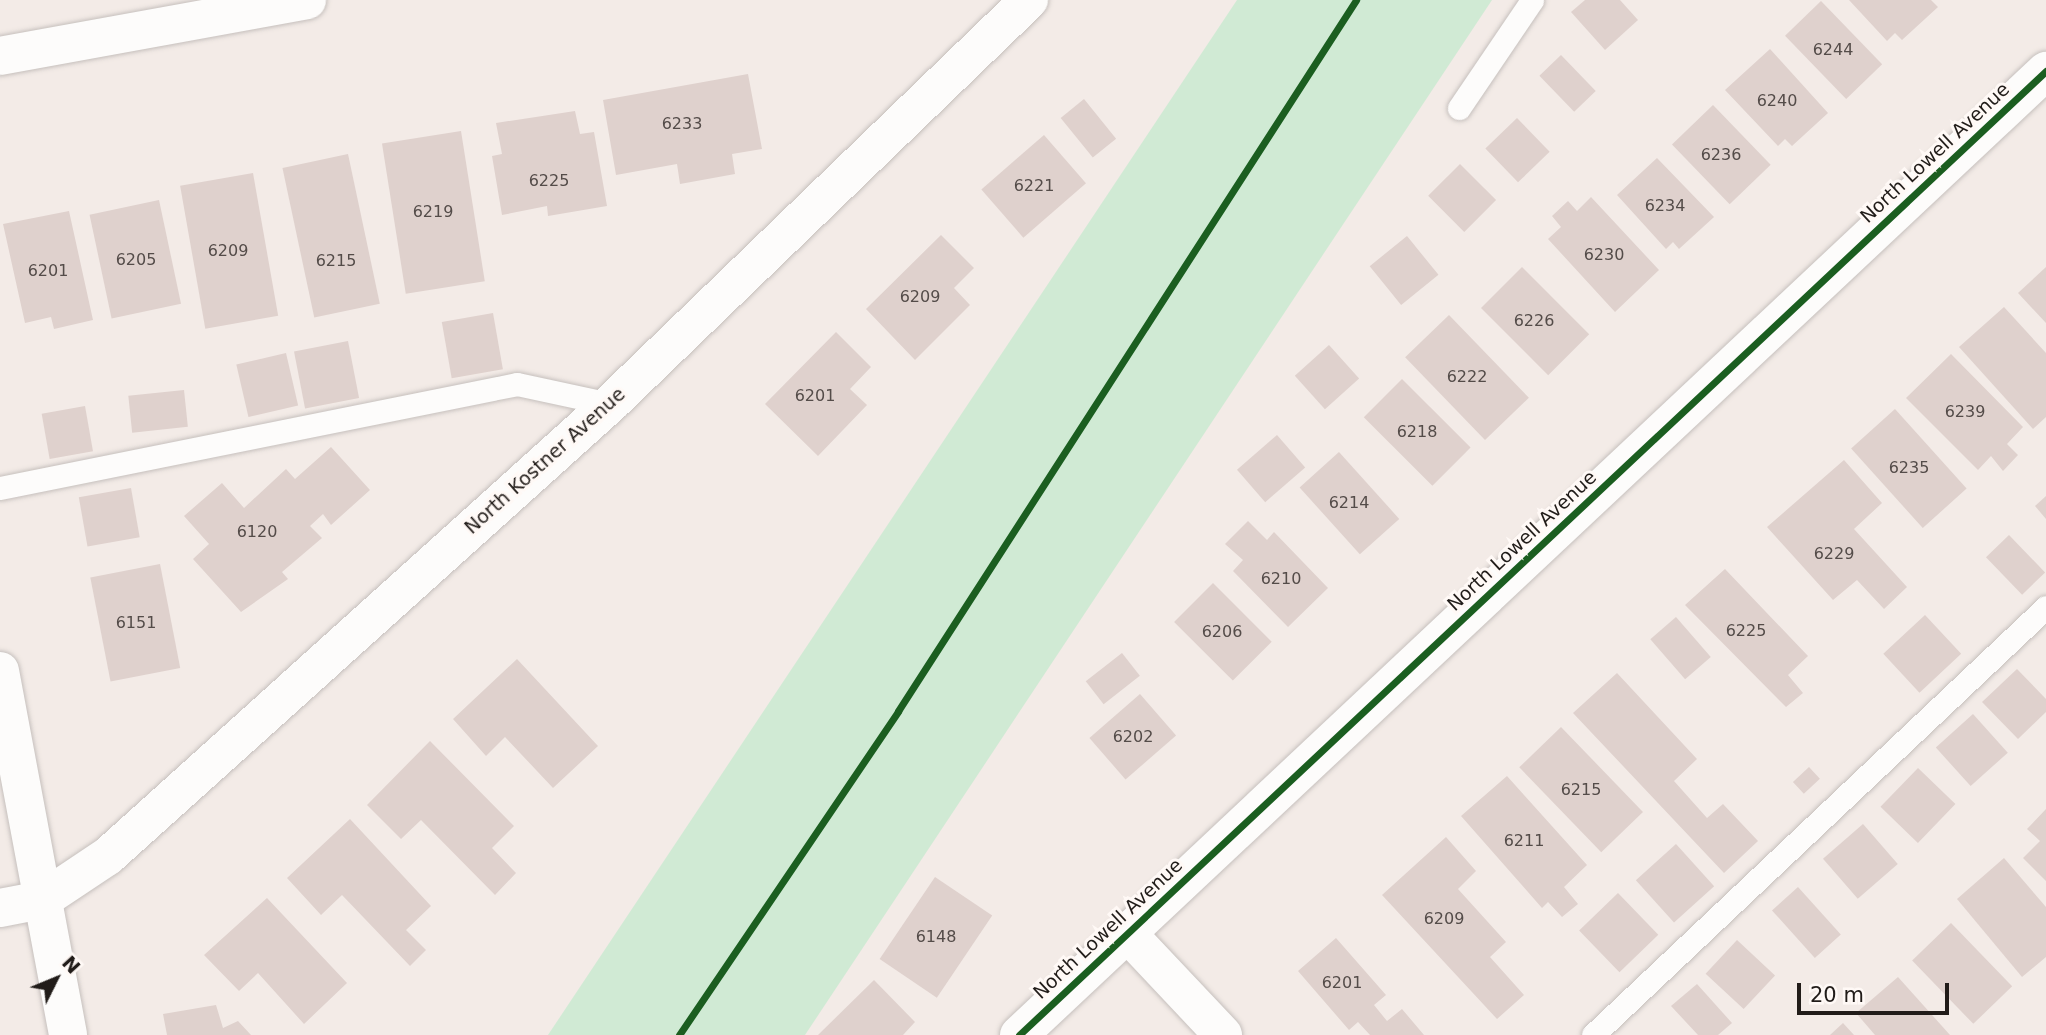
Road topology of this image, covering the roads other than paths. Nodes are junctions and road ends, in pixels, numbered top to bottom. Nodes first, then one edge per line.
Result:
1 (307, 0) edge
2 (1029, 0) edge
3 (1532, 0) edge
4 (0, 56) edge
5 (2046, 71) edge
6 (1459, 108) dead end
7 (610, 404) junction
8 (0, 488) edge
9 (2046, 607) edge
10 (0, 671) edge
11 (43, 900) junction
12 (0, 908) edge
13 (1127, 933) junction
14 (68, 1035) edge
15 (1019, 1035) edge
16 (1223, 1035) edge
17 (1593, 1035) edge

1 - 4 street
2 - 7 street, North Kostner Avenue
3 - 6 lane
5 - 13 street, North Lowell Avenue
7 - 8 lane
7 - 11 street, North Kostner Avenue
9 - 17 lane
10 - 11 street
11 - 12 street
11 - 14 street
13 - 15 street, North Lowell Avenue
13 - 16 street

